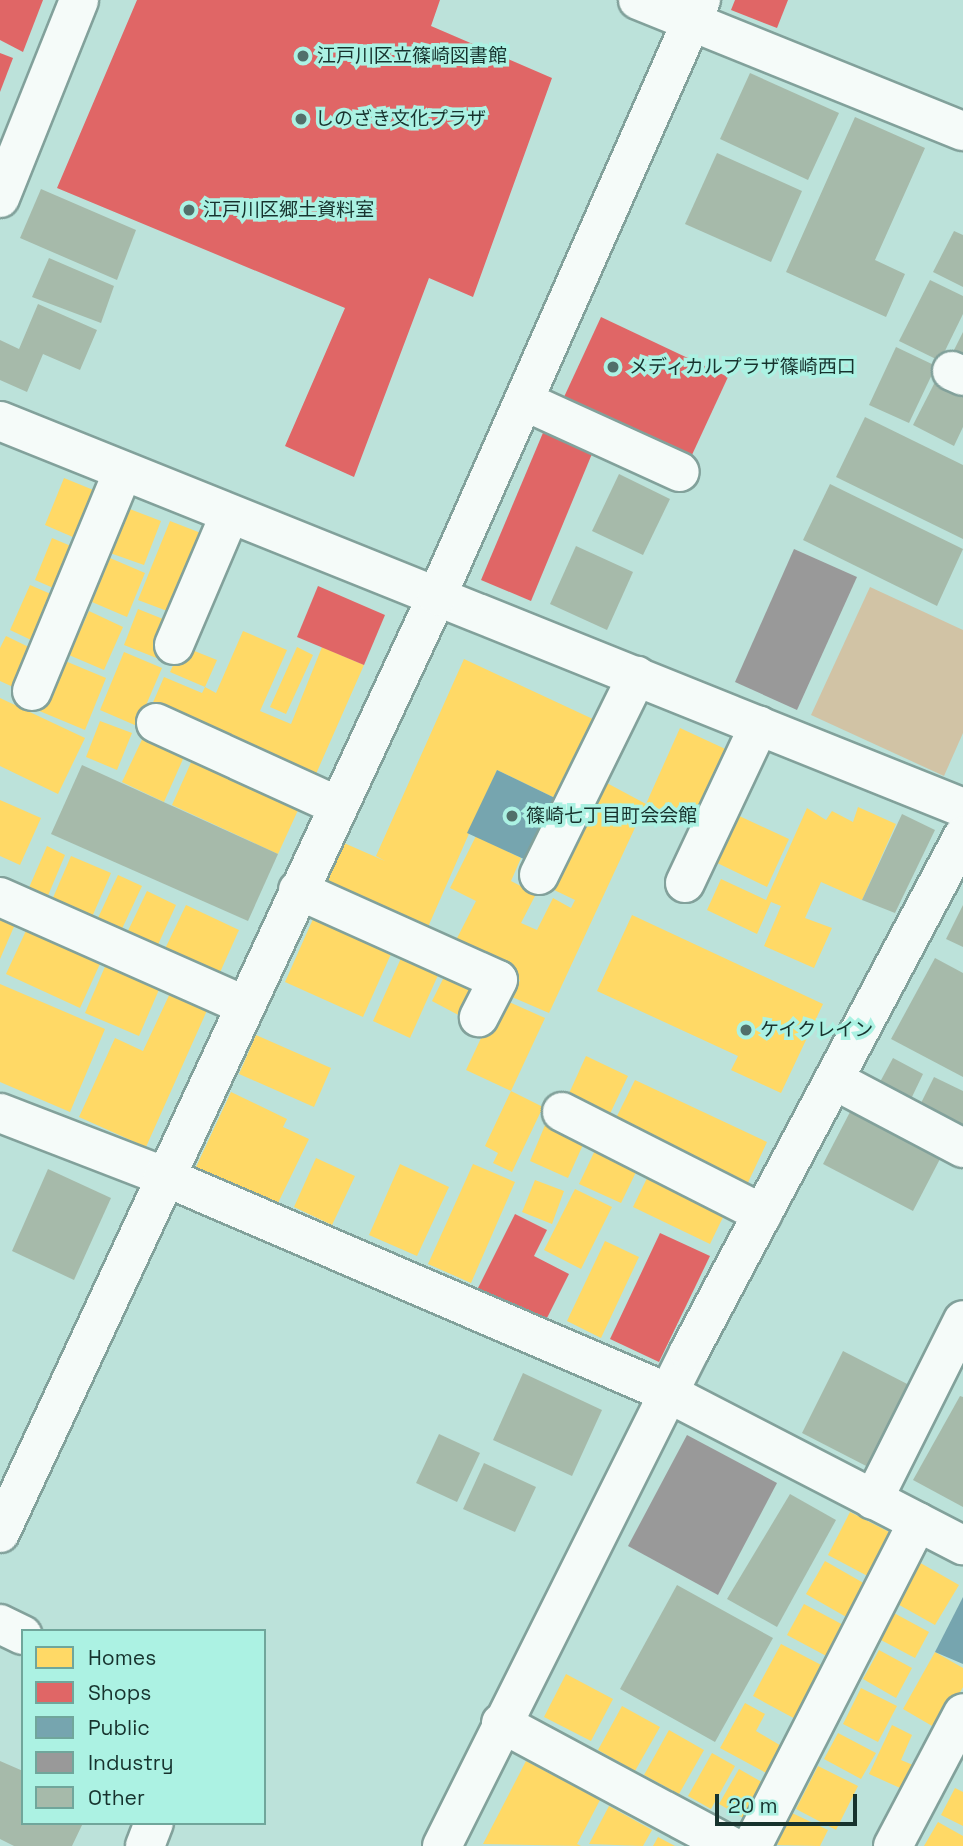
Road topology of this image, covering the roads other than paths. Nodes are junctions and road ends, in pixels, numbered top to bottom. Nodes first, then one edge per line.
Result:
1 (79, 0) edge
2 (638, 0) edge
3 (696, 11) edge
4 (963, 131) edge
5 (0, 198) edge
6 (524, 401) junction
7 (0, 421) edge
8 (123, 471) junction
9 (680, 472) dead end
10 (230, 514) junction
11 (437, 596) junction
12 (174, 645) dead end
13 (637, 676) junction
14 (32, 691) dead end
15 (156, 723) dead end
16 (759, 726) junction
17 (338, 806) junction
18 (963, 808) edge
19 (963, 836) edge
20 (539, 875) dead end
21 (685, 883) dead end
22 (298, 890) junction
23 (0, 897) edge
24 (244, 1005) junction
25 (479, 1017) dead end
26 (834, 1080) junction
27 (562, 1112) dead end
28 (0, 1113) edge
29 (963, 1148) edge
30 (163, 1176) junction
31 (763, 1214) junction
32 (963, 1320) edge
33 (668, 1393) junction
34 (873, 1500) junction
35 (918, 1522) junction
36 (0, 1533) edge
37 (963, 1545) edge
38 (0, 1624) edge
39 (21, 1634) edge
40 (963, 1713) edge
41 (501, 1723) junction
42 (153, 1825) edge
43 (145, 1846) edge
44 (442, 1846) edge
45 (730, 1846) edge
46 (752, 1846) edge
47 (893, 1846) edge

1 - 5 street
2 - 3 street
3 - 4 street
3 - 6 street
6 - 9 street
6 - 11 street
7 - 8 street
8 - 10 street
8 - 14 street
10 - 11 street
10 - 12 street
11 - 13 street
11 - 17 street
13 - 16 street
13 - 20 street
15 - 17 street
16 - 18 street
16 - 21 street
17 - 22 street
19 - 26 street
22 - 24 street
22 - 25 street
23 - 24 street
24 - 30 street
26 - 29 street
26 - 31 street
27 - 31 street
28 - 30 street
30 - 33 street
30 - 36 street
31 - 33 street
32 - 34 street
33 - 34 street
33 - 41 street
34 - 35 street
35 - 37 street
35 - 46 street
38 - 39 street
40 - 47 street
41 - 44 street
41 - 45 street
42 - 43 street

